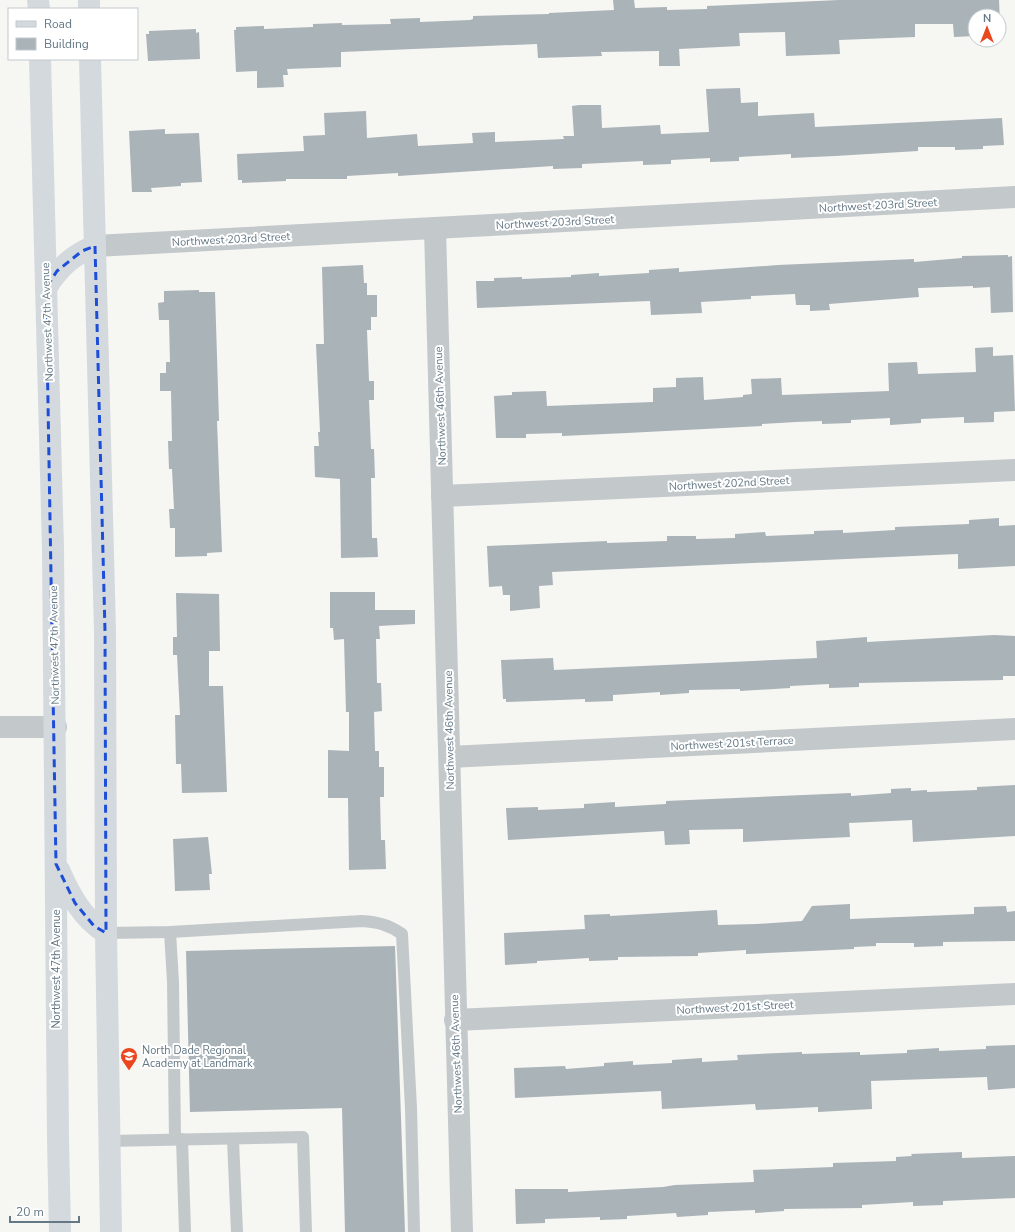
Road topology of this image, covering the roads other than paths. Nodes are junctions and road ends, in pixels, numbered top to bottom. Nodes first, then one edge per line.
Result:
1 (40, 60) edge
2 (90, 60) edge
3 (1015, 197) edge
4 (435, 228) junction
5 (95, 246) junction
6 (46, 288) junction
7 (1015, 470) edge
8 (442, 496) junction
9 (0, 727) edge
10 (56, 727) junction
11 (1015, 729) edge
12 (450, 757) junction
13 (56, 864) junction
14 (170, 932) junction
15 (106, 933) junction
16 (1015, 994) edge
17 (455, 1020) junction
18 (178, 1139) junction
19 (233, 1140) junction
20 (108, 1141) junction
21 (60, 1232) edge
22 (111, 1232) edge
23 (184, 1232) edge
24 (237, 1232) edge
25 (306, 1232) edge
26 (414, 1232) edge
27 (462, 1232) edge

1 - 6 main road, Northwest 47th Avenue
2 - 5 main road
3 - 4 street, Northwest 203rd Street
4 - 5 street, Northwest 203rd Street
4 - 8 street, Northwest 46th Avenue
5 - 6 main road
5 - 15 main road
6 - 10 main road, Northwest 47th Avenue
7 - 8 street, Northwest 202nd Street
8 - 12 street, Northwest 46th Avenue
9 - 10 street
10 - 13 main road, Northwest 47th Avenue
11 - 12 street, Northwest 201st Terrace
12 - 17 street, Northwest 46th Avenue
13 - 15 main road
13 - 21 main road, Northwest 47th Avenue
14 - 15 lane
14 - 18 lane
14 - 26 lane
15 - 20 main road
16 - 17 street, Northwest 201st Street
17 - 27 street, Northwest 46th Avenue
18 - 19 lane
18 - 20 lane
18 - 23 lane
19 - 24 lane
19 - 25 lane
20 - 22 main road

